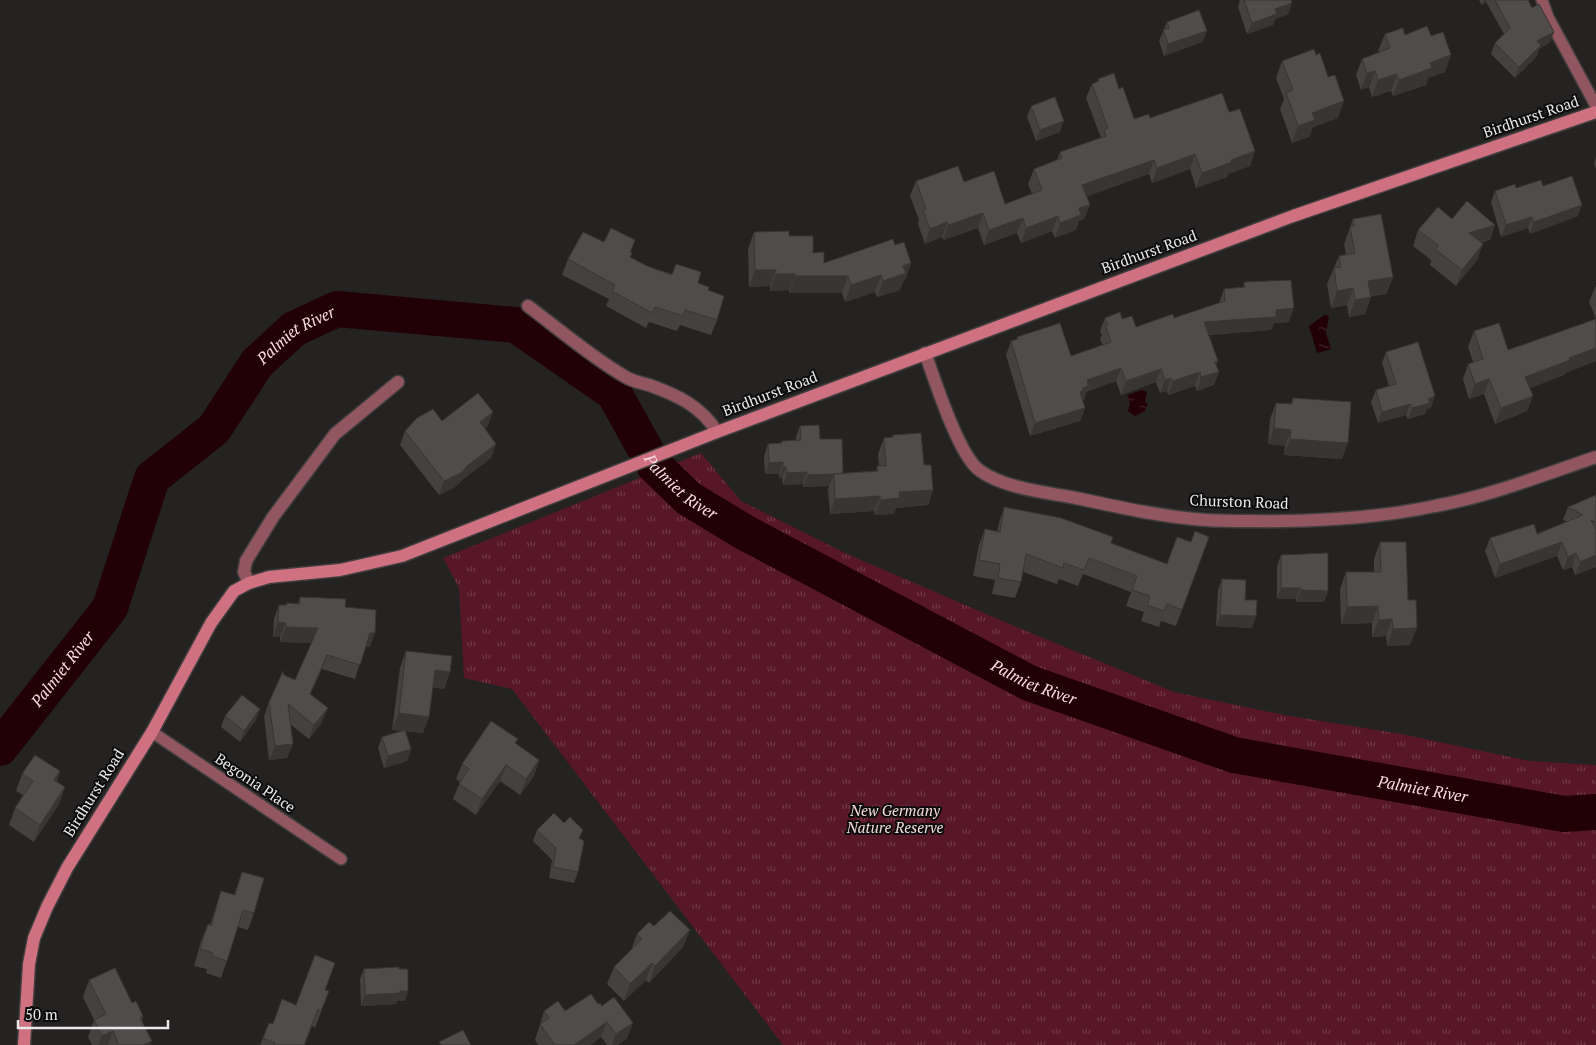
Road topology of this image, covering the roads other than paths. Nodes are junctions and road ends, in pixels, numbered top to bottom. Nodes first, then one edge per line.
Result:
1 (1542, 0) edge
2 (1596, 106) edge
3 (1596, 112) edge
4 (528, 306) dead end
5 (925, 353) junction
6 (398, 382) dead end
7 (717, 432) junction
8 (1596, 457) edge
9 (249, 583) junction
10 (152, 732) junction
11 (341, 859) dead end
12 (24, 1045) edge

1 - 2 lane
3 - 5 street, Birdhurst Road
4 - 7 street, Birdhurst Road
5 - 7 street, Birdhurst Road
5 - 8 street, Churston Road
6 - 9 street
7 - 9 street, Birdhurst Road
9 - 10 street, Birdhurst Road
10 - 11 lane, Begonia Place
10 - 12 street, Birdhurst Road

